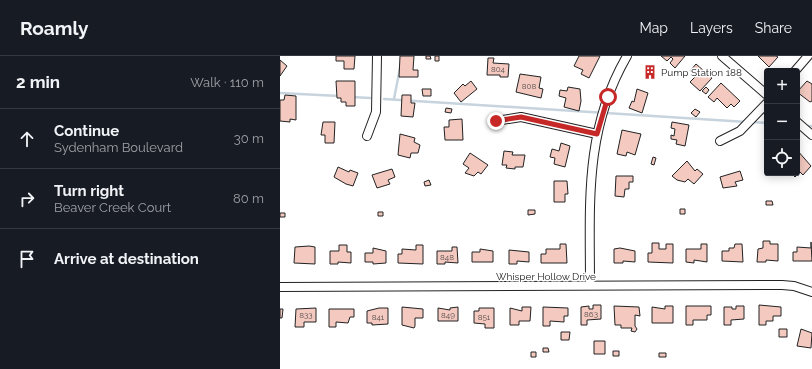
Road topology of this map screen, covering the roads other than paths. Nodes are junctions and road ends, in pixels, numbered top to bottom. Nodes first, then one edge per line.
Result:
1 (377, 56) edge
2 (627, 56) edge
3 (722, 56) edge
4 (808, 56) edge
5 (798, 68) edge
6 (764, 92) edge
7 (766, 104) edge
8 (496, 121) dead end
9 (800, 125) edge
10 (597, 134) junction
11 (812, 135) edge
12 (367, 136) dead end
13 (720, 141) dead end
14 (590, 285) junction
15 (280, 287) edge
16 (812, 292) edge

1 - 12 street
2 - 10 street
3 - 6 street
4 - 5 street
7 - 13 street
8 - 10 street
9 - 11 street
10 - 14 street
14 - 15 street, Whisper Hollow Drive
14 - 16 street, Whisper Hollow Drive

